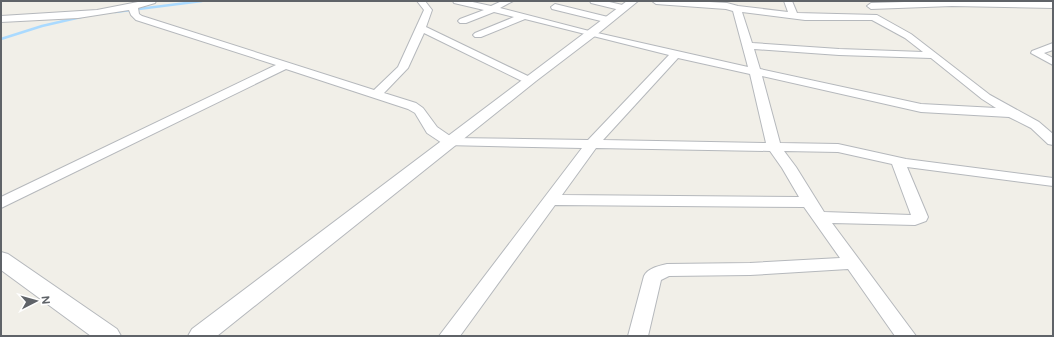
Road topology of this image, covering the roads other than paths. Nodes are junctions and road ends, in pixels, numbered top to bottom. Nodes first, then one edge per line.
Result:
1 (152, 1) edge
2 (422, 1) edge
3 (457, 1) edge
4 (509, 1) edge
5 (566, 1) edge
6 (594, 1) edge
7 (633, 1) edge
8 (656, 1) edge
9 (788, 1) edge
10 (869, 3) edge
11 (1053, 5) edge
12 (556, 7) junction
13 (624, 8) junction
14 (134, 9) junction
15 (492, 9) junction
16 (737, 9) junction
17 (524, 16) junction
18 (794, 16) junction
19 (874, 17) junction
20 (597, 18) junction
21 (1, 19) edge
22 (534, 19) junction
23 (609, 20) junction
24 (463, 21) dead end
25 (421, 28) junction
26 (585, 32) junction
27 (478, 35) dead end
28 (748, 46) junction
29 (1053, 46) edge
30 (676, 54) junction
31 (934, 55) junction
32 (1053, 62) edge
33 (285, 65) junction
34 (755, 71) junction
35 (528, 80) junction
36 (377, 94) junction
37 (1012, 113) junction
38 (1053, 141) edge
39 (450, 142) junction
40 (592, 144) junction
41 (774, 147) junction
42 (898, 161) junction
43 (1053, 182) edge
44 (550, 200) junction
45 (808, 202) junction
46 (1, 203) edge
47 (819, 217) junction
48 (1, 259) edge
49 (851, 263) junction
50 (109, 336) edge
51 (200, 336) edge
52 (449, 336) edge
53 (638, 336) edge
54 (906, 336) edge

1 - 14 street
2 - 25 street
3 - 15 street
4 - 15 street
5 - 12 street
6 - 13 street
7 - 13 street
8 - 16 street
9 - 18 street
10 - 11 street
10 - 19 street
12 - 20 street
12 - 22 street
13 - 23 street
14 - 21 street
14 - 33 street
15 - 17 street
15 - 24 street
16 - 18 street
16 - 28 street
17 - 22 street
17 - 27 street
18 - 19 street
19 - 31 street
20 - 23 street
20 - 26 street
22 - 26 street
23 - 26 street
25 - 35 street
25 - 36 street
26 - 30 street
26 - 35 street
28 - 31 street
28 - 34 street
29 - 32 street
30 - 34 street
30 - 40 street
31 - 37 street
33 - 36 street
33 - 46 street
34 - 37 street
34 - 41 street
35 - 39 street
36 - 39 street
37 - 38 street
39 - 40 street
39 - 51 street
40 - 41 street
40 - 44 street
41 - 42 street
41 - 45 street
42 - 43 street
42 - 47 street
44 - 45 street
44 - 52 street
45 - 47 street
47 - 49 street
48 - 50 street
49 - 53 street
49 - 54 street

